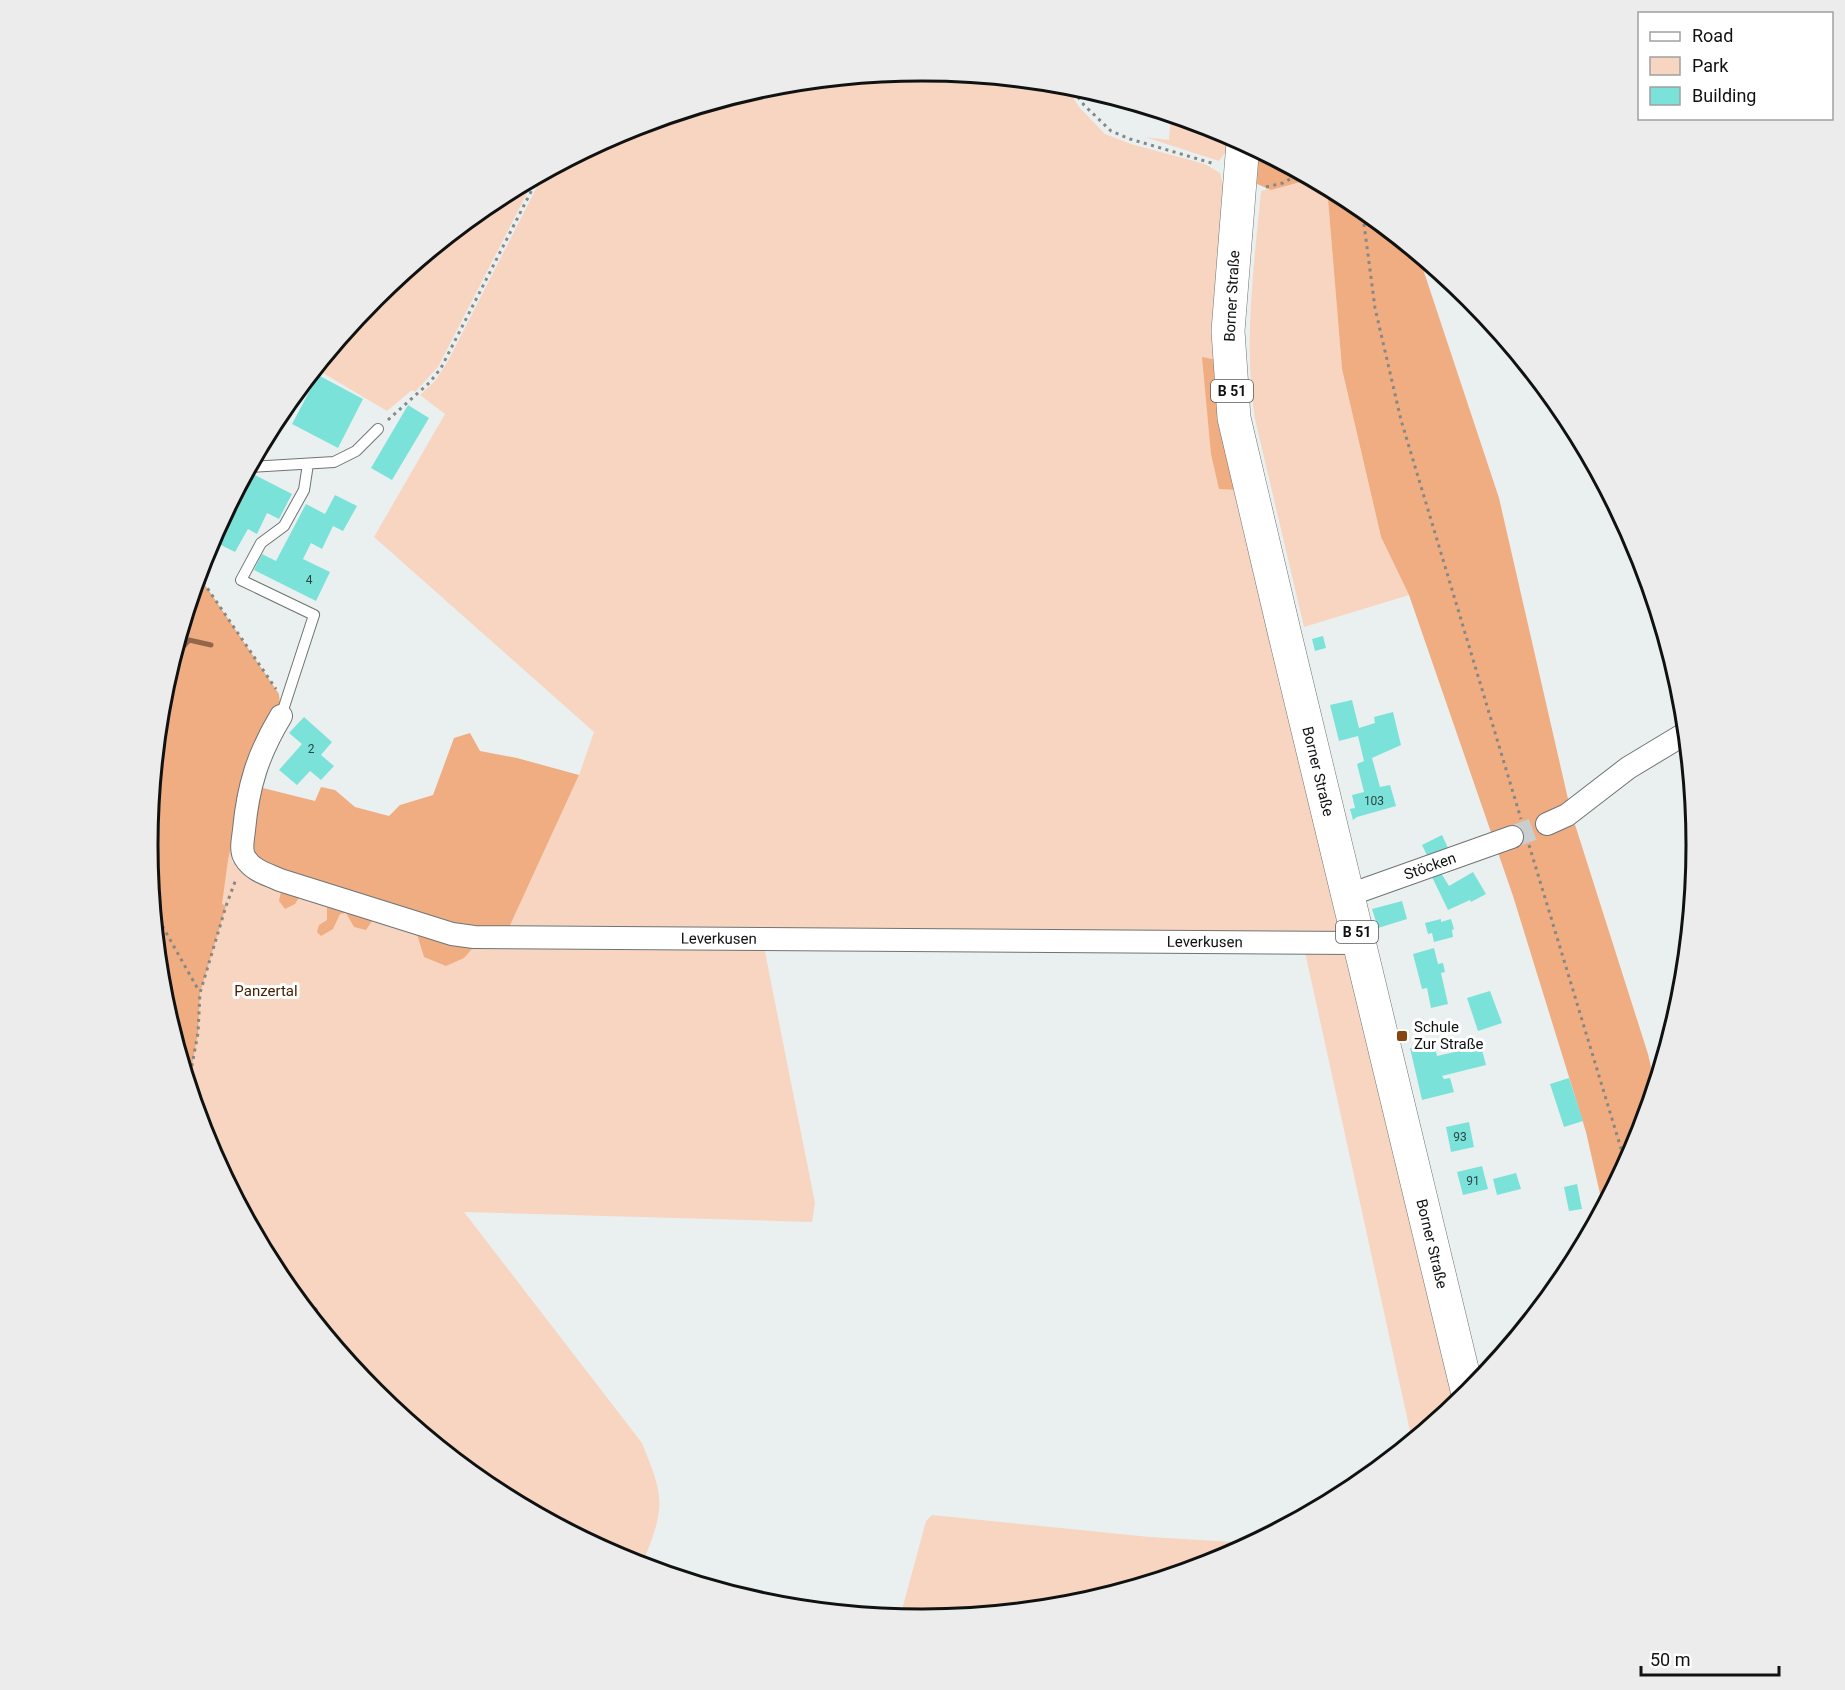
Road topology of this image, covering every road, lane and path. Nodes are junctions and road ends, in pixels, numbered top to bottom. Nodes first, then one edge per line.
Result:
1 (1078, 97) edge
2 (1241, 168) edge
3 (1293, 177) edge
4 (533, 187) edge
5 (1364, 222) edge
6 (378, 429) joint
7 (308, 464) junction
8 (259, 467) edge
9 (205, 584) edge
10 (281, 716) junction
11 (1679, 737) edge
12 (1547, 824) tunnel mouth
13 (1521, 834) junction
14 (248, 862) junction
15 (1349, 895) junction
16 (163, 928) edge
17 (1359, 943) junction
18 (200, 993) junction
19 (192, 1066) edge
20 (1622, 1151) edge
21 (1465, 1383) edge

1 - 2 path
2 - 3 path
2 - 15 main road, Borner Straße / B 51
4 - 6 path
5 - 13 path
6 - 7 lane
7 - 8 lane
7 - 10 lane
9 - 10 path
10 - 14 street
11 - 12 street
13 - 15 street, Stöcken
13 - 20 path
14 - 17 street, Leverkusen
14 - 18 path
15 - 17 main road, Borner Straße / B 51
16 - 18 path
17 - 21 main road, Borner Straße / B 51
18 - 19 path

